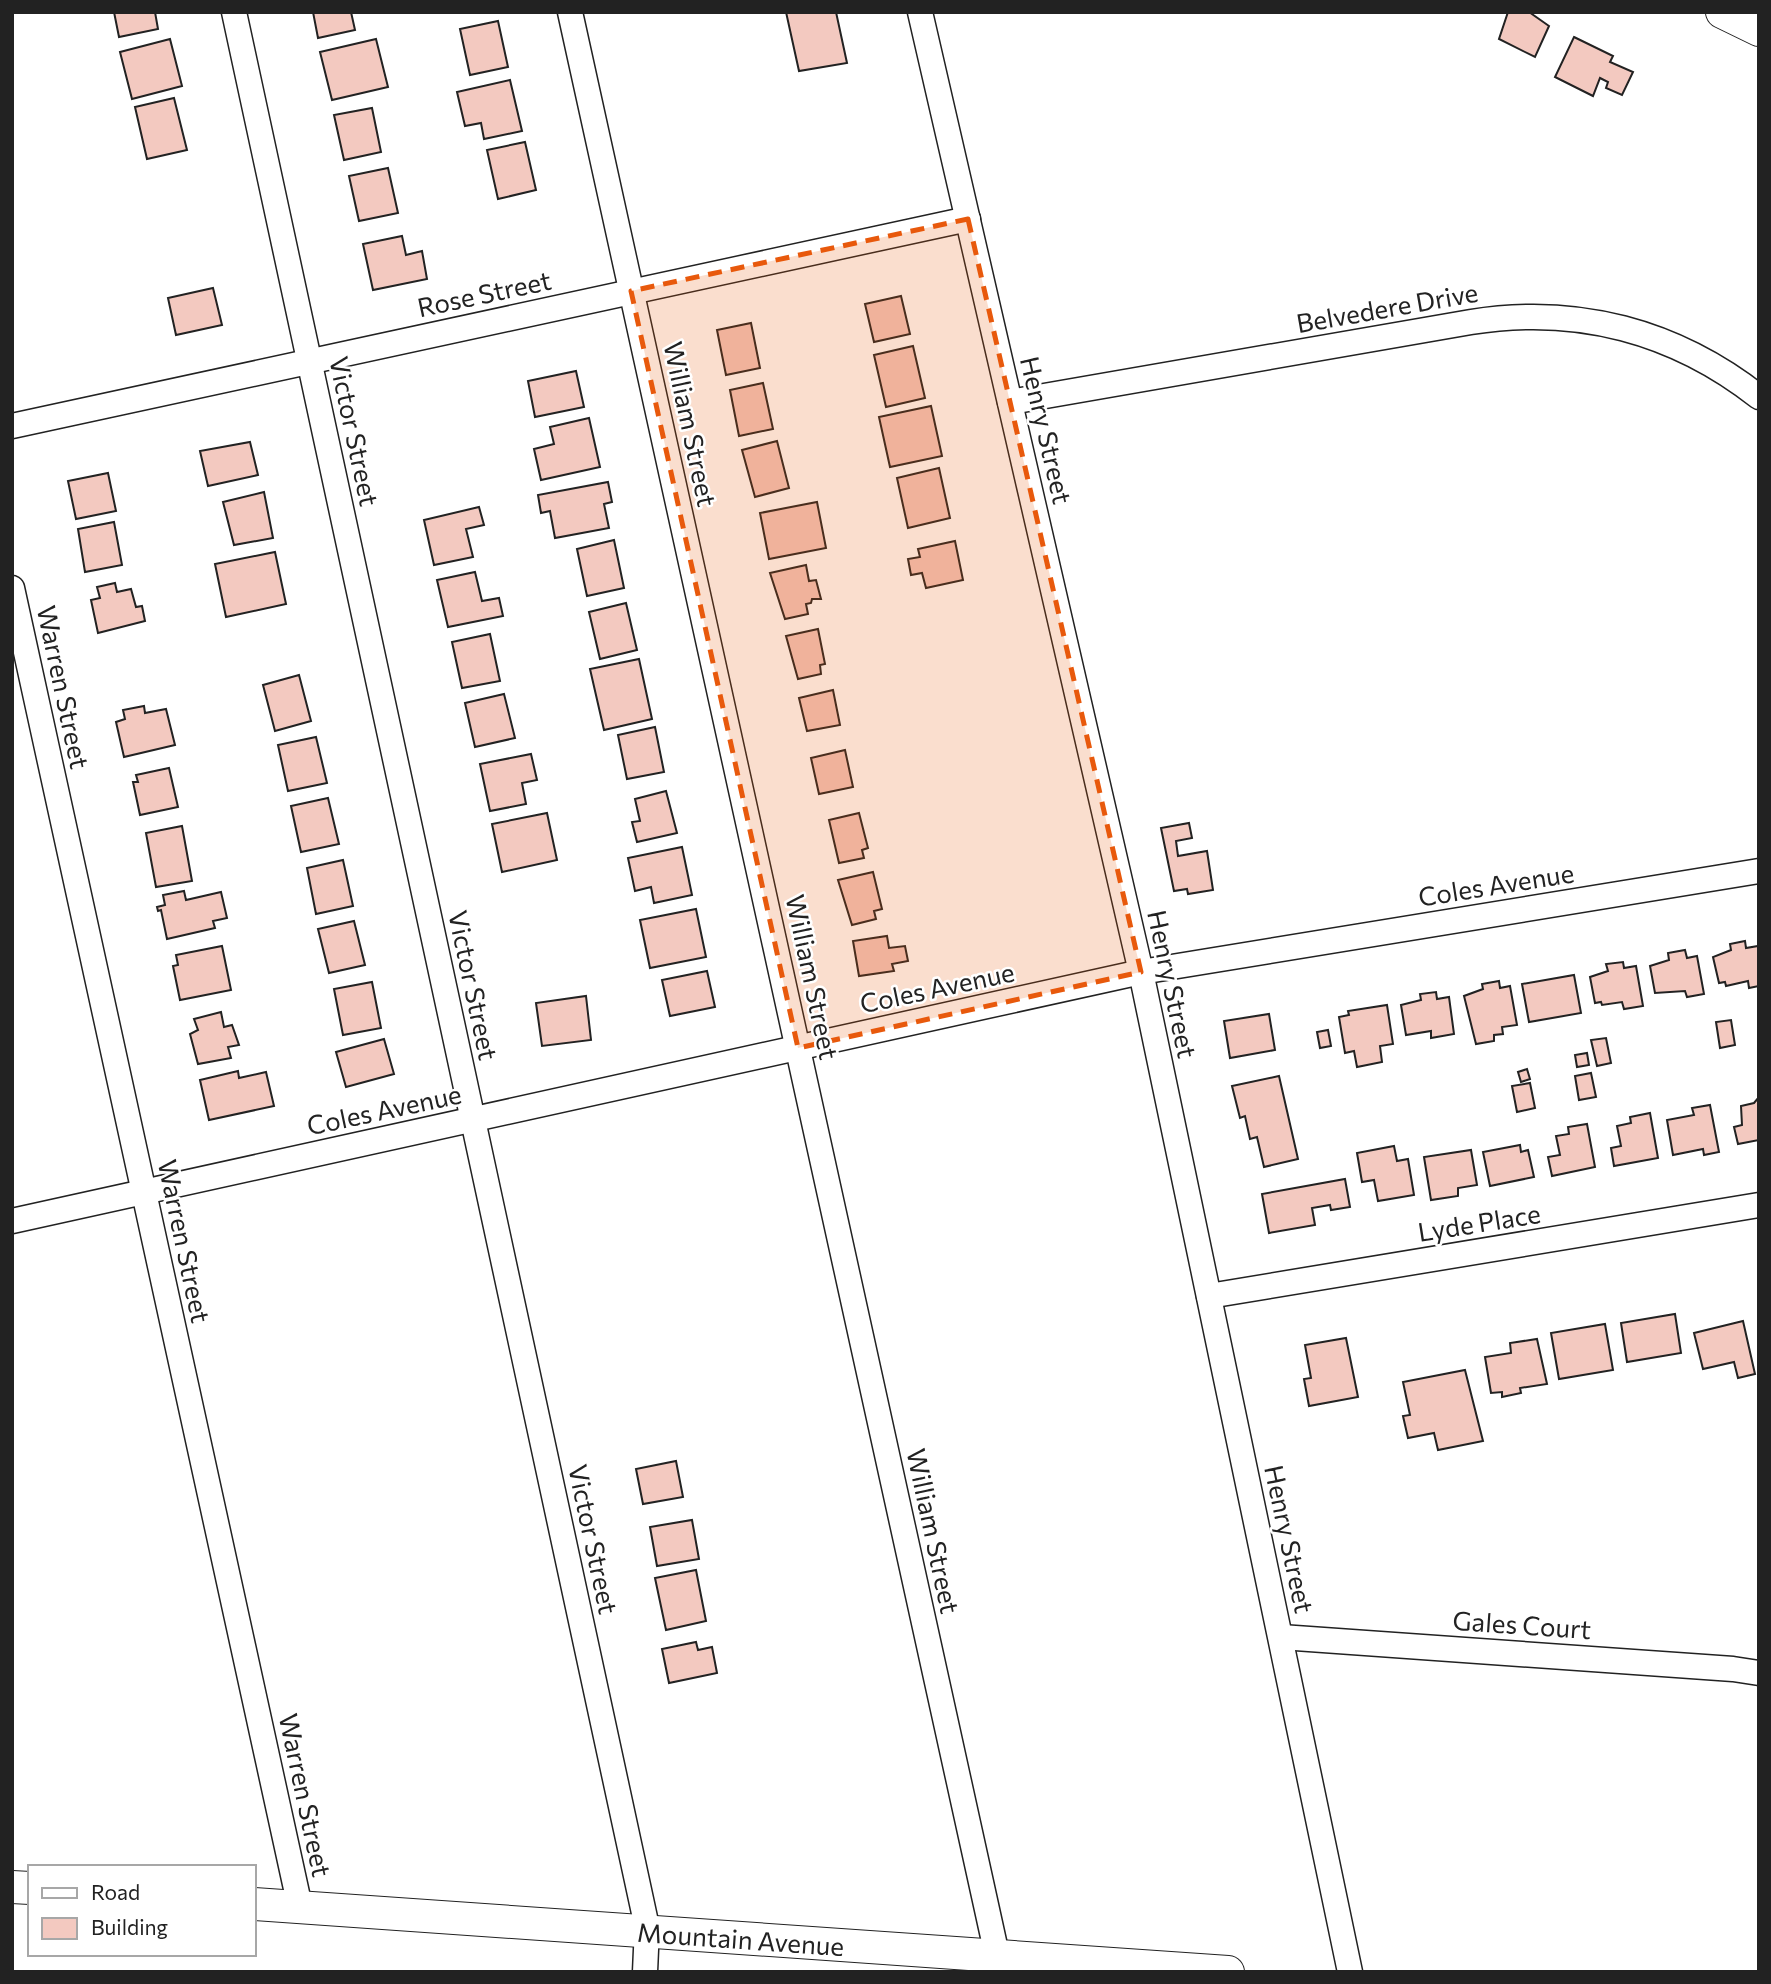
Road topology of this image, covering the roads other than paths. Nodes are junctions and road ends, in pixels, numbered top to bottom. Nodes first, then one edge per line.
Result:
1 (234, 12) edge
2 (570, 12) edge
3 (920, 12) edge
4 (1722, 12) edge
5 (1759, 30) edge
6 (968, 219) junction
7 (631, 291) junction
8 (309, 361) junction
9 (1759, 397) edge
10 (1010, 402) junction
11 (12, 426) edge
12 (12, 588) edge
13 (1759, 871) edge
14 (1141, 972) junction
15 (798, 1048) junction
16 (473, 1120) junction
17 (144, 1192) junction
18 (1759, 1205) edge
19 (12, 1222) edge
20 (1209, 1297) junction
21 (1281, 1637) junction
22 (1759, 1674) edge
23 (256, 1903) edge
24 (300, 1907) junction
25 (647, 1931) junction
26 (981, 1960) edge
27 (645, 1972) edge
28 (1228, 1972) edge
29 (1350, 1972) edge

1 - 8 street, Victor Street
2 - 7 street, William Street
3 - 6 street, Henry Street
4 - 5 street
6 - 7 street, Rose Street
6 - 10 street, Henry Street
7 - 8 street, Rose Street
7 - 15 street, William Street
8 - 11 street, Rose Street
8 - 16 street, Victor Street
9 - 10 street, Belvedere Drive
10 - 14 street, Henry Street
12 - 17 street, Warren Street
13 - 14 street, Coles Avenue
14 - 15 street, Coles Avenue
14 - 20 street, Henry Street
15 - 16 street, Coles Avenue
15 - 26 street, William Street
16 - 17 street, Coles Avenue
16 - 25 street, Victor Street
17 - 19 street, Coles Avenue
17 - 24 street, Warren Street
18 - 20 street, Lyde Place
20 - 21 street, Henry Street
21 - 22 street, Gales Court
21 - 29 street, Henry Street
23 - 24 street, Mountain Avenue
24 - 25 street, Mountain Avenue
25 - 26 street, Mountain Avenue
25 - 27 street, Victor Street
26 - 28 street, Mountain Avenue

